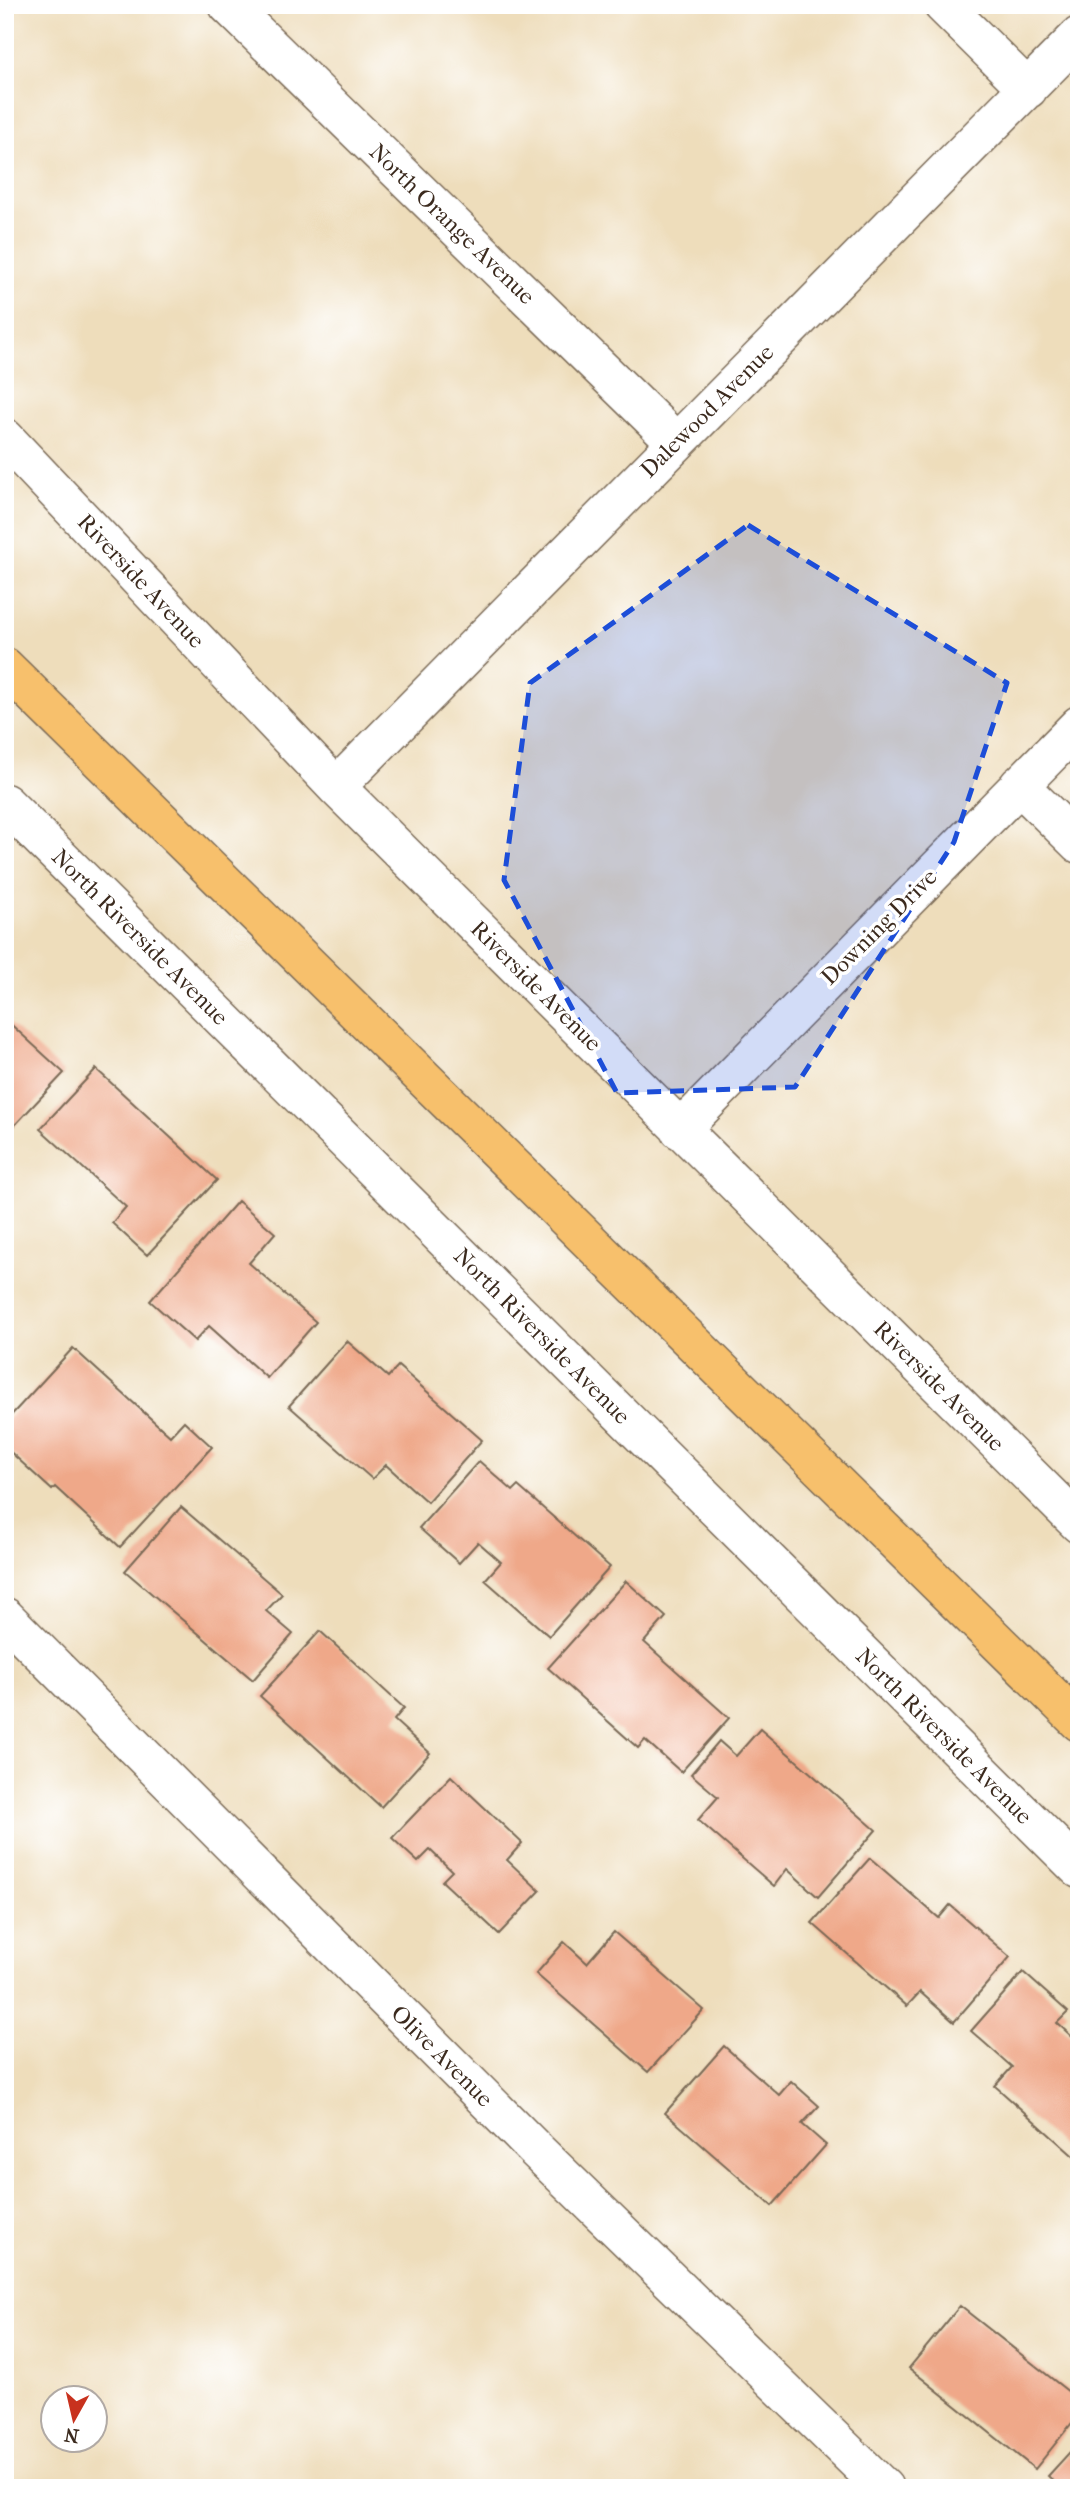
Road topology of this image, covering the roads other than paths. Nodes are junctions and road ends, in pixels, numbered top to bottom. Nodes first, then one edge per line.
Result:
1 (229, 5) edge
2 (943, 5) edge
3 (1079, 36) edge
4 (1028, 89) junction
5 (5, 438) edge
6 (676, 442) junction
7 (5, 667) edge
8 (1079, 725) edge
9 (1019, 785) junction
10 (336, 787) junction
11 (5, 803) edge
12 (1079, 844) edge
13 (680, 1129) junction
14 (1079, 1524) edge
15 (5, 1617) edge
16 (1079, 1722) edge
17 (1079, 1869) edge
18 (884, 2488) edge

1 - 6 street, North Orange Avenue
2 - 4 street
3 - 4 street, Dalewood Avenue
4 - 6 street, Dalewood Avenue
5 - 10 street, Riverside Avenue
6 - 10 street, Dalewood Avenue
7 - 16 main road
8 - 9 street, Downing Drive
9 - 12 street
9 - 13 street, Downing Drive
10 - 13 street, Riverside Avenue
11 - 17 street, North Riverside Avenue
13 - 14 street, Riverside Avenue
15 - 18 street, Olive Avenue

